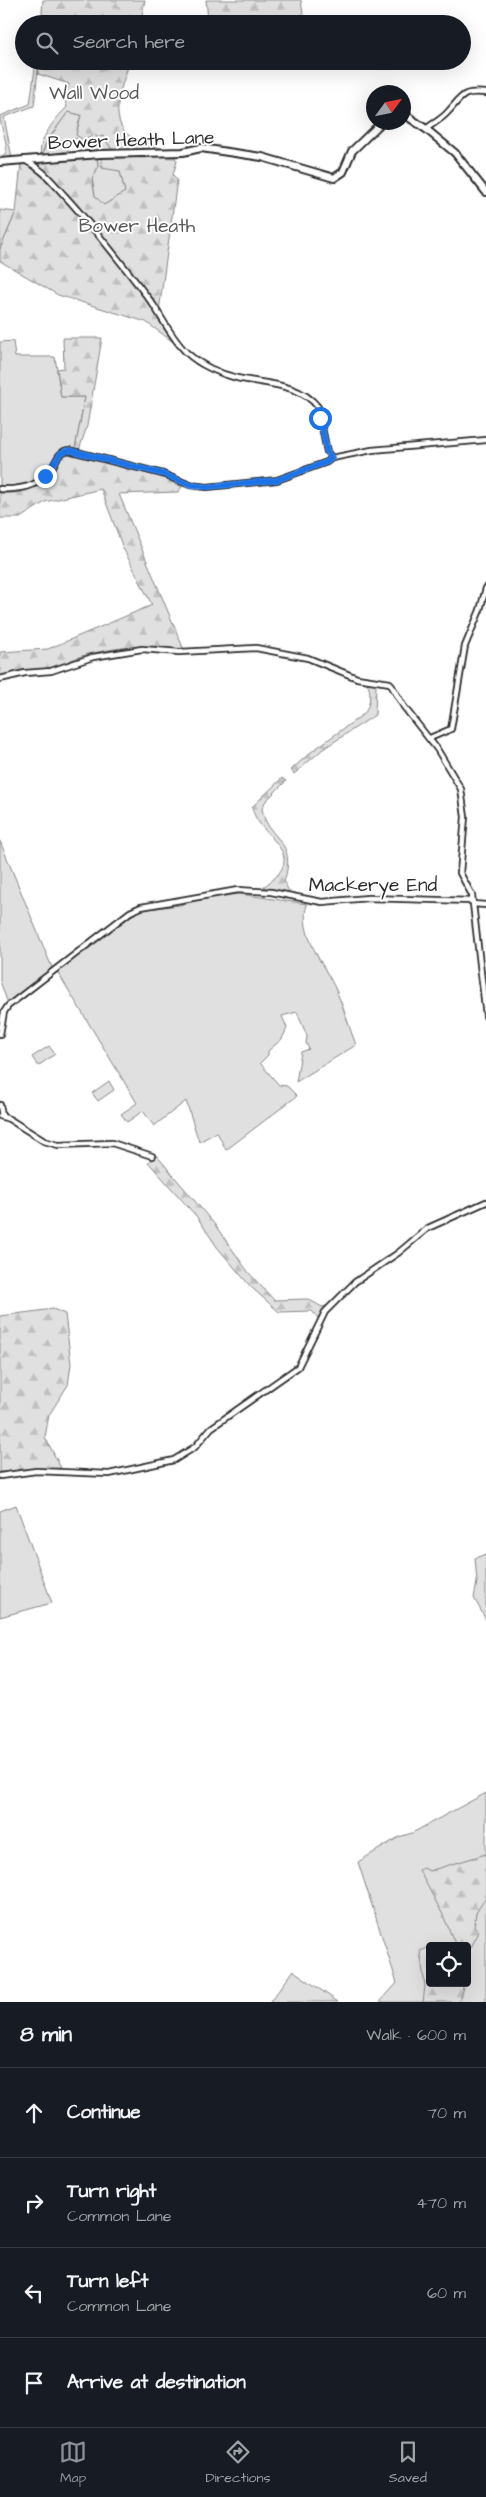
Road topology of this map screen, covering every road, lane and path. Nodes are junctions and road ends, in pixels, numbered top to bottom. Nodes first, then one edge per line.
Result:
1 (486, 93) edge
2 (411, 119) edge
3 (426, 129) junction
4 (374, 130) edge
5 (37, 158) junction
6 (23, 159) junction
7 (0, 162) edge
8 (36, 165) junction
9 (486, 192) edge
10 (486, 440) edge
11 (332, 458) junction
12 (0, 489) edge
13 (486, 588) edge
14 (0, 679) edge
15 (430, 738) junction
16 (472, 893) junction
17 (473, 903) junction
18 (480, 903) junction
19 (486, 905) edge
20 (486, 1016) edge
21 (0, 1034) edge
22 (0, 1105) edge
23 (1, 1116) edge
24 (152, 1156) dead end
25 (486, 1202) edge
26 (0, 1476) edge

1 - 3 street
2 - 3 main road
3 - 9 main road
4 - 5 main road, Bower Heath Lane
5 - 6 main road, Bower Heath Lane
5 - 8 street
6 - 7 main road, Bower Heath Lane
6 - 8 street
8 - 11 street
10 - 11 street
11 - 12 street
13 - 15 street
14 - 15 street
15 - 16 street
16 - 17 street
16 - 18 street
17 - 18 street, Mackerye End
17 - 20 street
17 - 21 street, Mackerye End
18 - 19 street
22 - 23 street
23 - 24 street
25 - 26 street

